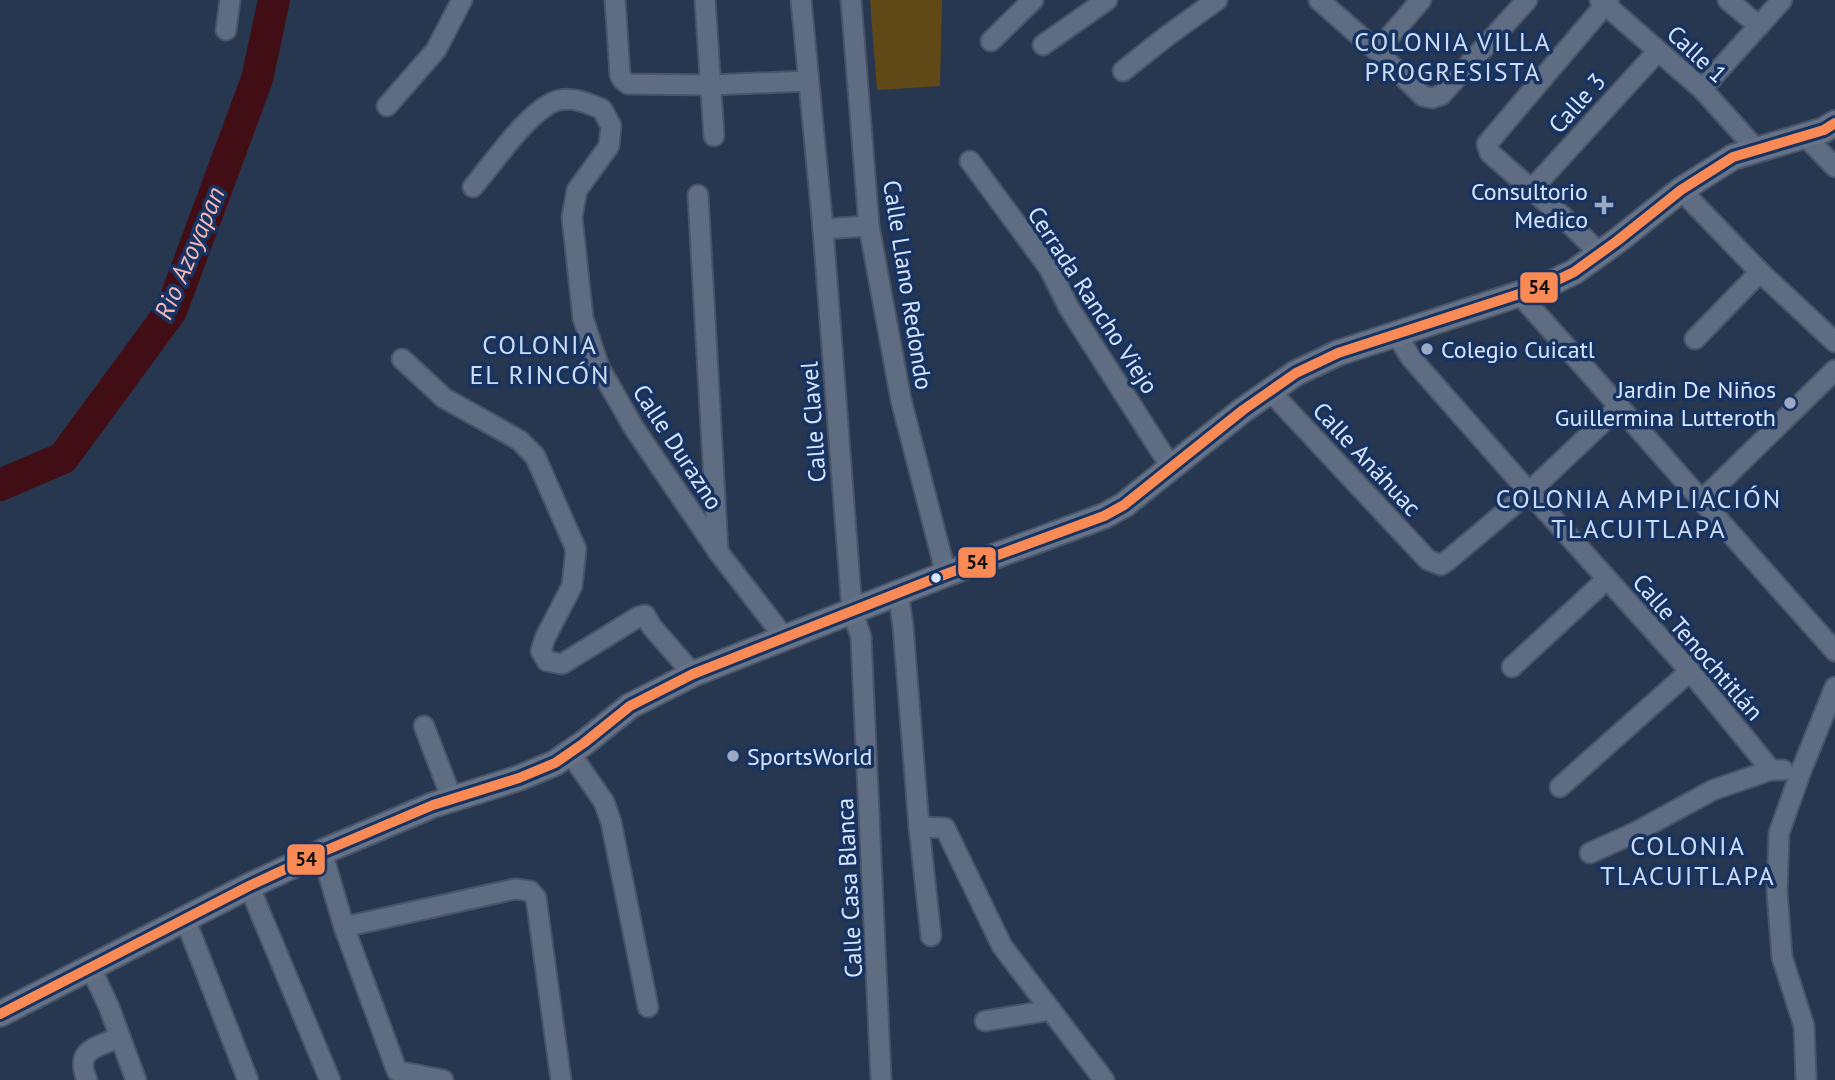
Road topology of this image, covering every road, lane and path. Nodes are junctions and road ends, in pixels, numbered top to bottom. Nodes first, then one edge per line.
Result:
1 (230, 0) edge
2 (462, 0) edge
3 (615, 0) edge
4 (705, 0) edge
5 (802, 0) edge
6 (850, 0) edge
7 (1033, 0) edge
8 (1107, 0) edge
9 (1217, 0) edge
10 (1319, 0) edge
11 (1421, 0) edge
12 (1527, 0) edge
13 (1728, 0) edge
14 (1782, 0) edge
15 (1605, 2) edge
16 (1759, 26) junction
17 (226, 30) dead end
18 (991, 41) dead end
19 (1043, 45) dead end
20 (1377, 51) junction
21 (1658, 51) junction
22 (1123, 71) dead end
23 (808, 81) junction
24 (711, 85) junction
25 (1702, 89) junction
26 (387, 106) dead end
27 (1835, 123) edge
28 (714, 136) dead end
29 (1805, 136) junction
30 (1756, 149) junction
31 (970, 161) dead end
32 (1835, 167) edge
33 (473, 187) dead end
34 (1532, 189) junction
35 (1681, 190) junction
36 (698, 195) dead end
37 (869, 226) junction
38 (823, 229) junction
39 (1600, 253) junction
40 (1760, 272) junction
41 (1520, 295) junction
42 (1396, 334) junction
43 (1695, 339) dead end
44 (1835, 342) edge
45 (402, 359) dead end
46 (1835, 370) edge
47 (1270, 391) junction
48 (1620, 406) junction
49 (1171, 467) junction
50 (1529, 492) junction
51 (1701, 501) junction
52 (719, 553) junction
53 (946, 574) junction
54 (1607, 579) junction
55 (898, 592) junction
56 (852, 610) junction
57 (784, 637) junction
58 (1835, 650) edge
59 (1512, 667) dead end
60 (1689, 671) junction
61 (693, 674) junction
62 (1835, 687) edge
63 (424, 726) dead end
64 (570, 753) junction
65 (1771, 770) junction
66 (1801, 771) junction
67 (1560, 787) dead end
68 (452, 799) junction
69 (919, 827) junction
70 (322, 852) junction
71 (1590, 853) dead end
72 (249, 886) junction
73 (185, 919) junction
74 (344, 927) junction
75 (931, 936) dead end
76 (91, 968) junction
77 (648, 1007) dead end
78 (1051, 1010) junction
79 (0, 1014) edge
80 (985, 1021) dead end
81 (120, 1037) junction
82 (87, 1080) edge
83 (136, 1080) edge
84 (248, 1080) edge
85 (330, 1080) edge
86 (443, 1080) edge
87 (561, 1080) edge
88 (881, 1080) edge
89 (1104, 1080) edge
90 (1806, 1080) edge

1 - 17 street
2 - 26 street
3 - 24 street
4 - 24 street
5 - 23 street
6 - 37 street, Calle Llano Redondo
7 - 18 street
8 - 19 street
9 - 22 street
10 - 20 street
11 - 20 street
12 - 20 street
13 - 16 street
14 - 16 street
15 - 21 street, Calle 1
15 - 34 street
16 - 25 street
21 - 25 street, Calle 1
21 - 34 street, Calle 3
23 - 24 street
23 - 38 street
24 - 28 street
25 - 30 street, Calle 1
27 - 29 main road
29 - 30 main road
29 - 32 street
30 - 35 main road
31 - 49 street, Cerrada Rancho Viejo
33 - 52 street, Calle Durazno
34 - 39 street
35 - 39 main road
35 - 40 street
36 - 52 street
37 - 38 street
37 - 53 street, Calle Llano Redondo
38 - 56 street, Calle Clavel
39 - 41 main road
40 - 43 street
40 - 44 street
41 - 42 main road
41 - 48 street
42 - 47 main road
42 - 50 street, Calle Tenochtitlán
45 - 61 street
46 - 51 street
47 - 49 main road
47 - 50 street, Calle Anáhuac
48 - 50 street
48 - 51 street
49 - 53 main road
50 - 54 street, Calle Tenochtitlán
51 - 58 street
52 - 57 street, Calle Durazno
53 - 55 main road
54 - 59 street
54 - 60 street, Calle Tenochtitlán
55 - 56 main road
55 - 69 street
56 - 57 main road
56 - 88 street, Calle Casa Blanca
57 - 61 main road
60 - 65 street, Calle Tenochtitlán
60 - 67 street
61 - 64 main road
62 - 66 street
63 - 68 street
64 - 68 main road
64 - 77 street
65 - 66 street
65 - 71 street
66 - 90 street
68 - 70 main road
69 - 75 street
69 - 78 street
70 - 72 main road
70 - 74 street
72 - 73 main road
72 - 85 street
73 - 76 main road
73 - 84 street
74 - 86 street
74 - 87 street
76 - 79 main road
76 - 81 street
78 - 80 street
78 - 89 street
81 - 82 street
81 - 83 street

